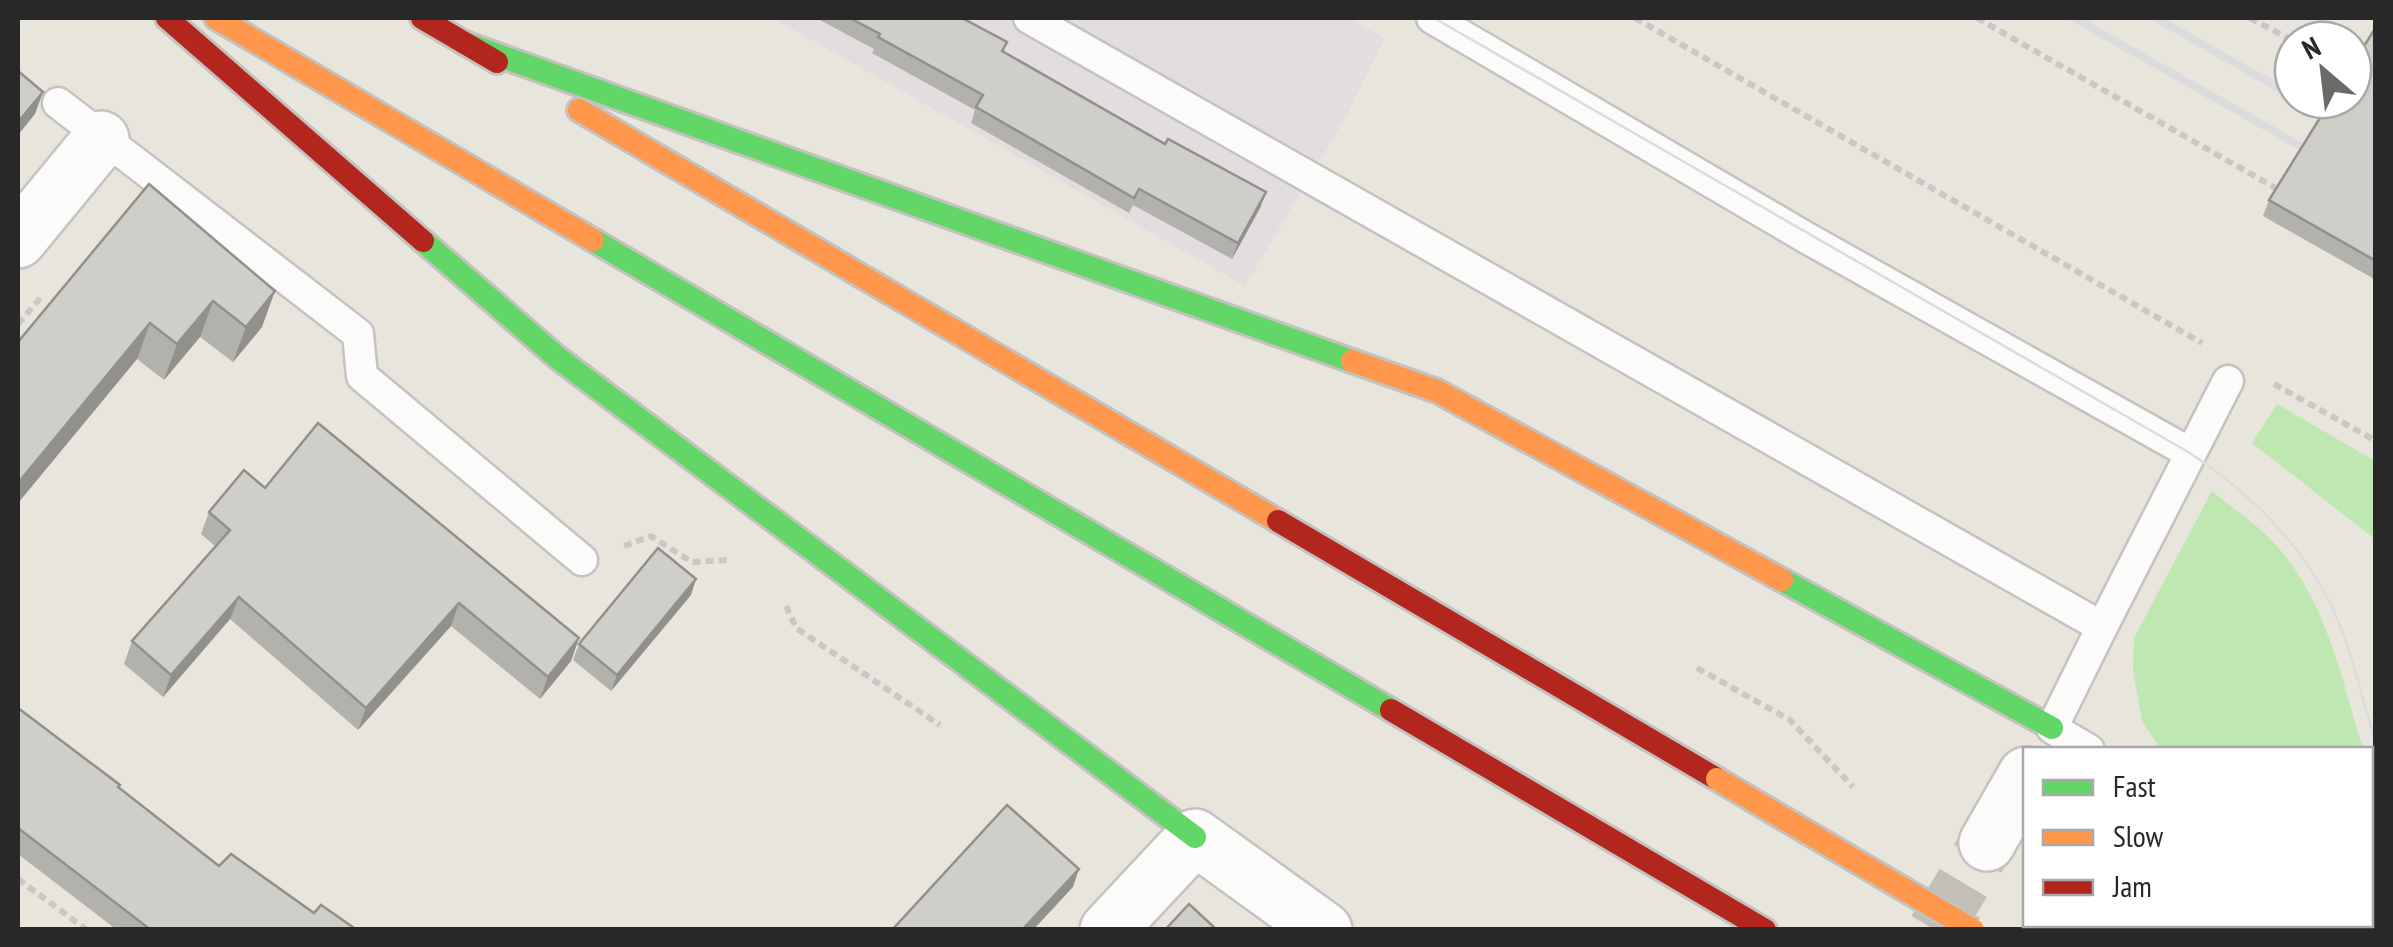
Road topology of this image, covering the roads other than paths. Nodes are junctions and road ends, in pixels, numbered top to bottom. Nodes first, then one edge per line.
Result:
1 (166, 18) edge
2 (216, 18) edge
3 (422, 18) edge
4 (1029, 18) edge
5 (1432, 18) edge
6 (464, 42) junction
7 (58, 103) dead end
8 (101, 139) junction
9 (18, 240) edge
10 (2228, 381) dead end
11 (2190, 453) junction
12 (582, 560) road end
13 (2102, 627) junction
14 (2060, 742) edge
15 (2023, 780) edge
16 (1194, 837) junction
17 (1987, 843) tunnel mouth
18 (1108, 930) edge
19 (1324, 930) edge
20 (1765, 930) edge
21 (1973, 930) edge

1 - 16 highway
2 - 20 highway
3 - 6 highway
4 - 13 lane
5 - 11 lane
6 - 14 highway
6 - 21 highway, bridge
7 - 8 lane
8 - 9 street
8 - 12 lane
10 - 11 lane
11 - 13 lane
13 - 14 lane
15 - 17 street
16 - 18 street
16 - 19 street

